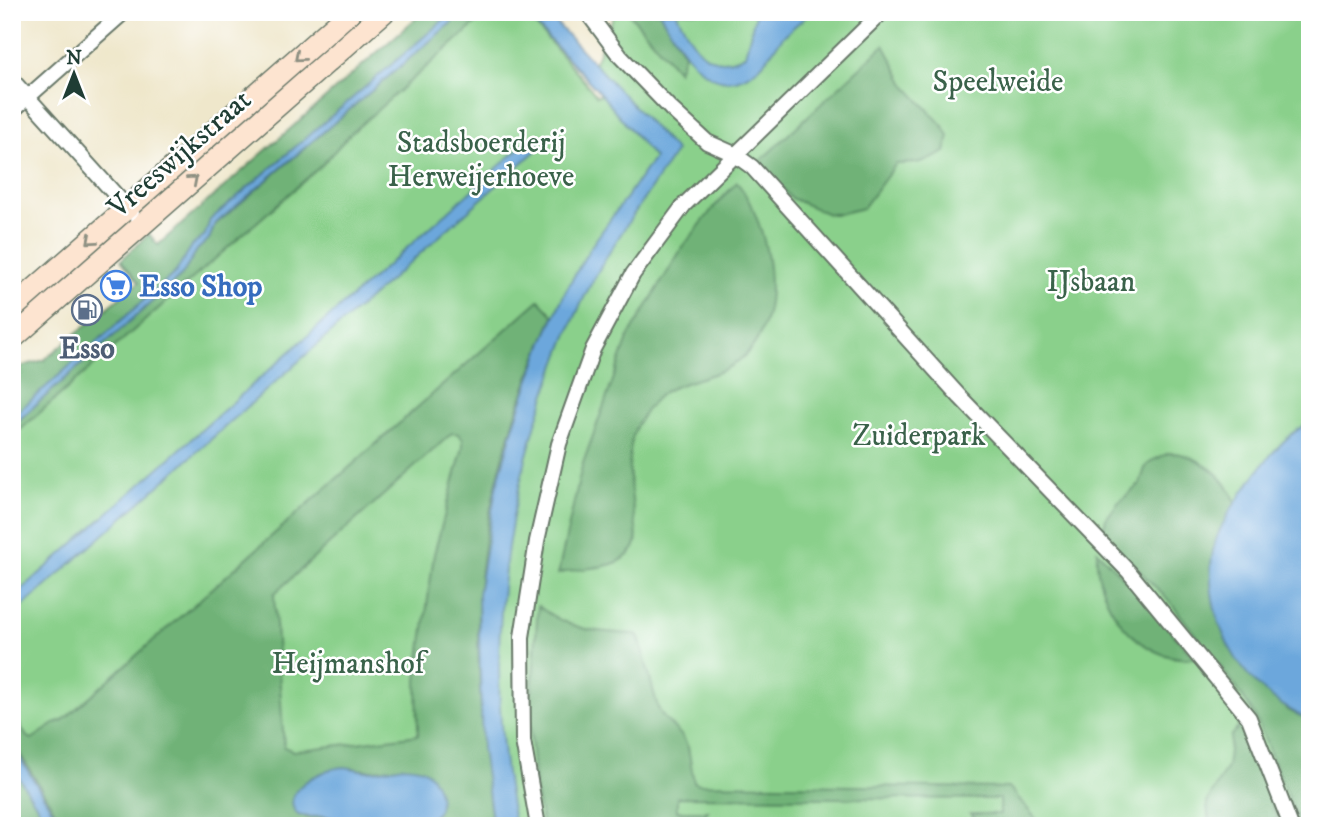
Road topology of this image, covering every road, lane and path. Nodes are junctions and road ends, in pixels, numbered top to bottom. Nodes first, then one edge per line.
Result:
1 (124, 12) edge
2 (350, 12) edge
3 (384, 12) edge
4 (587, 12) edge
5 (882, 12) edge
6 (12, 80) edge
7 (28, 98) junction
8 (12, 111) edge
9 (734, 154) junction
10 (127, 209) junction
11 (142, 225) junction
12 (12, 309) edge
13 (12, 339) edge
14 (538, 826) edge
15 (1291, 826) edge

1 - 7 street
2 -> 10 main road, Vreeswijkstraat
11 -> 3 main road, Vreeswijkstraat
4 - 9 street
5 - 9 street
6 - 7 street
7 - 8 street
7 - 10 street
9 - 14 street
9 - 15 street
10 - 11 street
10 -> 12 main road, Vreeswijkstraat
11 - 13 main road, Vreeswijkstraat

